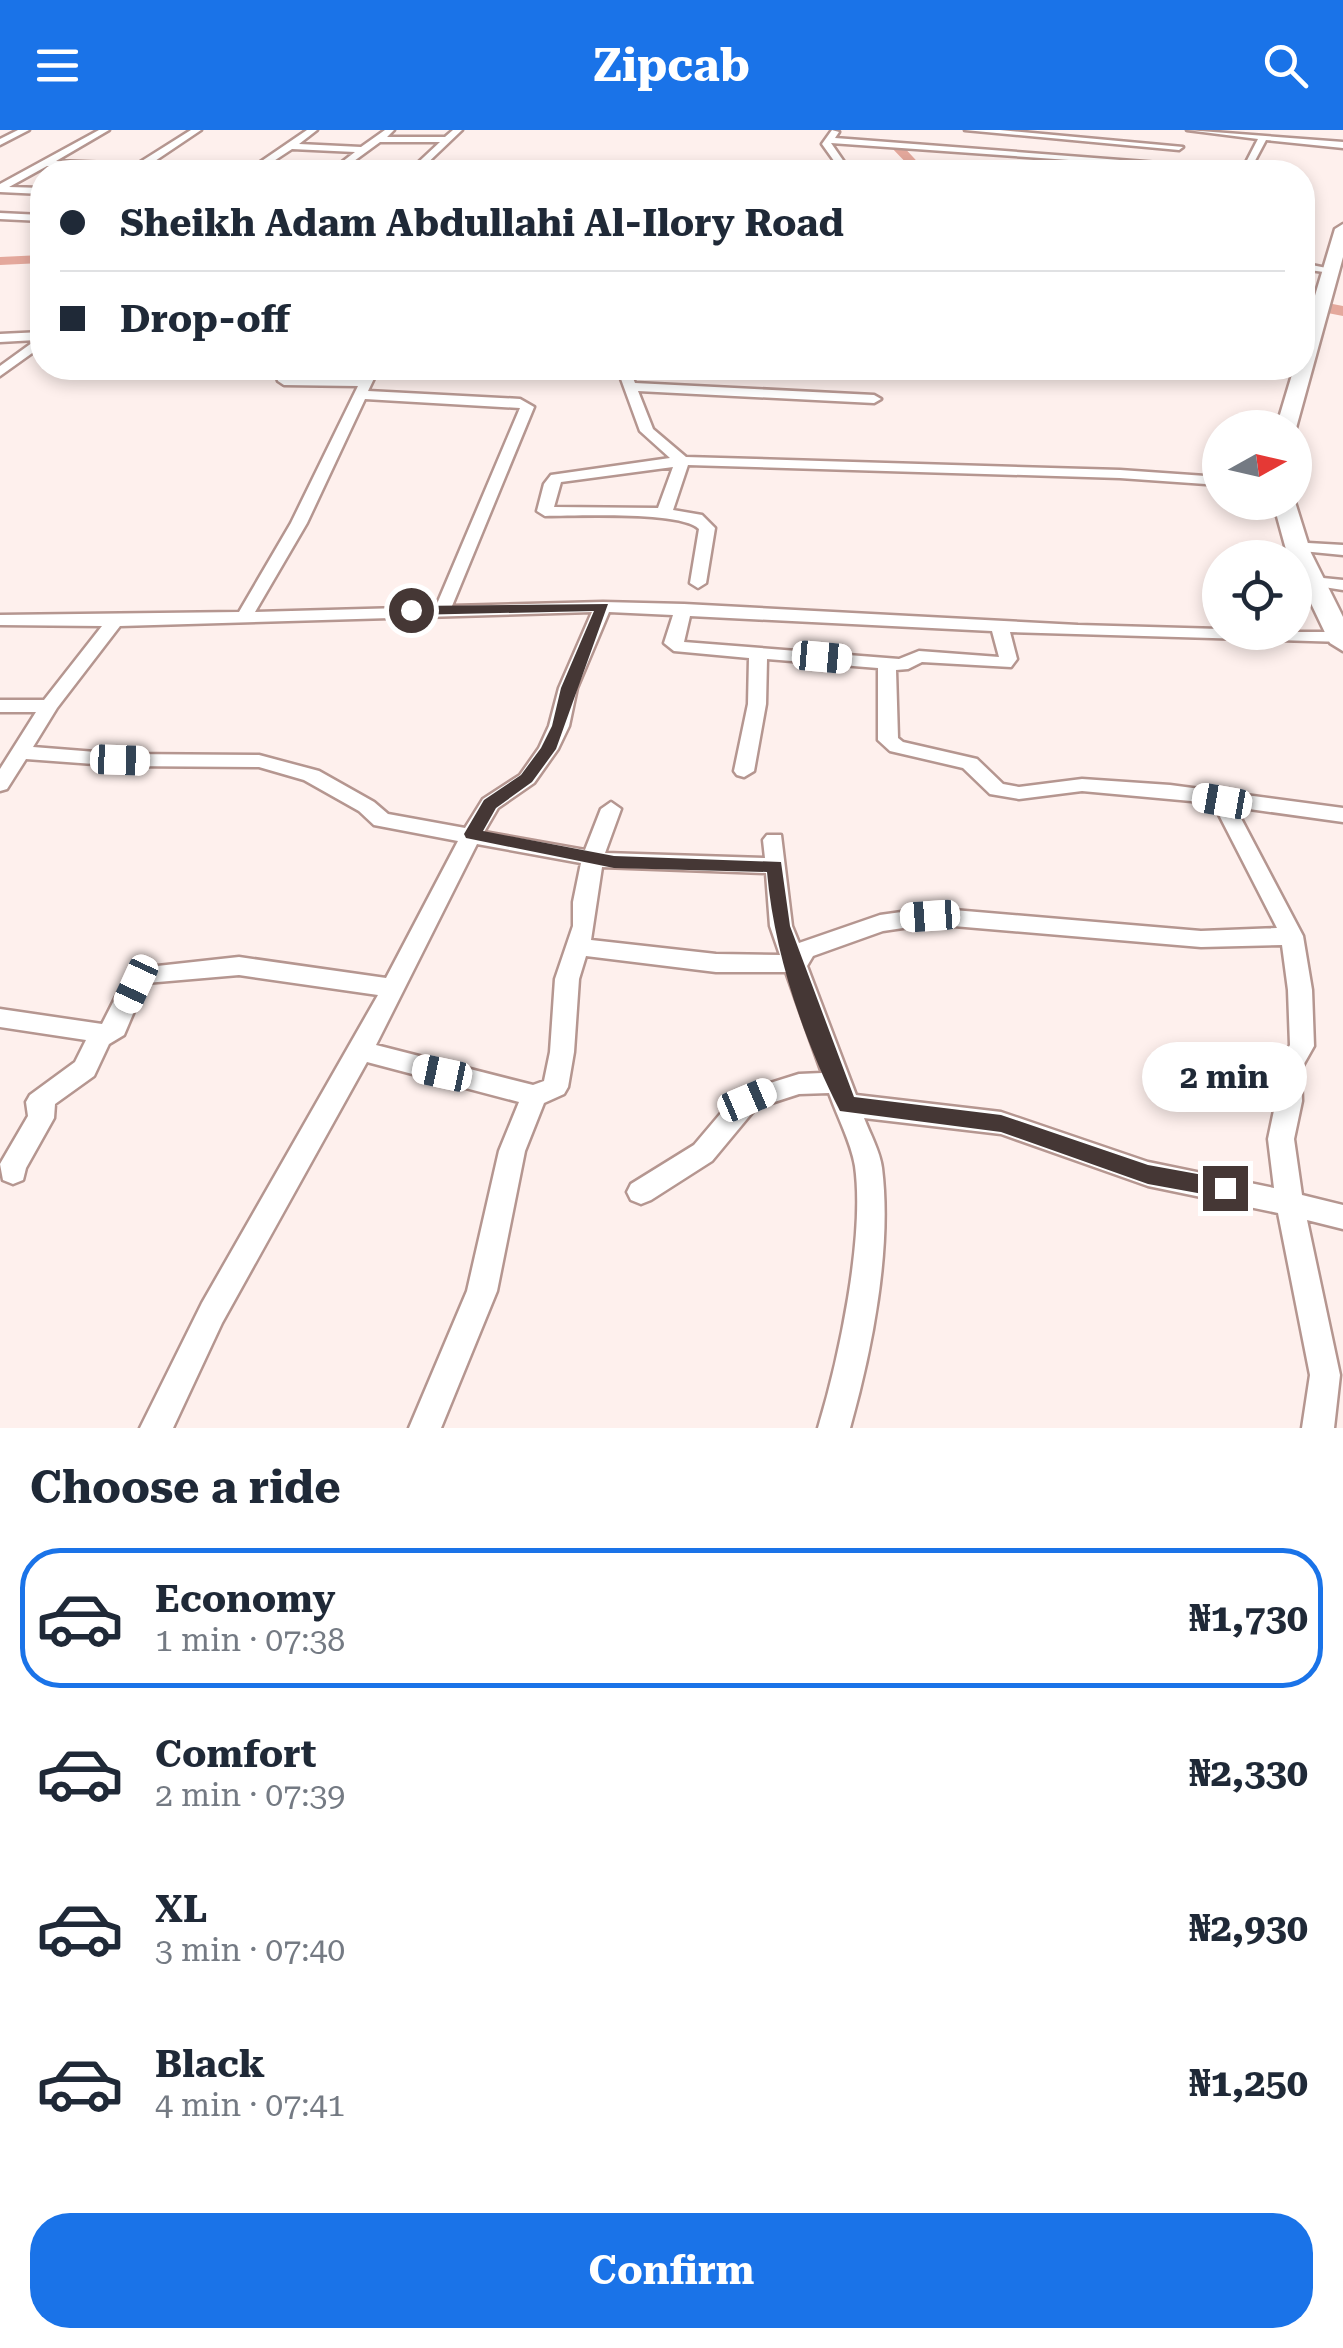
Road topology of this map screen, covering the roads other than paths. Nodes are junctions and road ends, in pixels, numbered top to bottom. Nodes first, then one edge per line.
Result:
1 (25, 130) edge
2 (105, 130) edge
3 (198, 130) edge
4 (313, 130) edge
5 (390, 130) edge
6 (458, 130) edge
7 (836, 130) edge
8 (939, 130) edge
9 (969, 130) edge
10 (1189, 130) edge
11 (1236, 132) edge
12 (1262, 137) junction
13 (379, 139) junction
14 (448, 140) junction
15 (828, 140) junction
16 (1, 141) edge
17 (1343, 145) edge
18 (292, 146) junction
19 (931, 146) junction
20 (1179, 147) junction
21 (362, 150) junction
22 (993, 151) junction
23 (50, 160) edge
24 (150, 160) edge
25 (270, 160) edge
26 (349, 160) edge
27 (427, 160) edge
28 (837, 160) edge
29 (988, 160) edge
30 (1085, 160) edge
31 (1171, 160) edge
32 (1251, 160) edge
33 (30, 172) edge
34 (0, 189) edge
35 (30, 190) edge
36 (0, 216) edge
37 (30, 217) edge
38 (1343, 229) edge
39 (1343, 248) edge
40 (1336, 275) edge
41 (1323, 308) junction
42 (1315, 334) edge
43 (0, 338) edge
44 (30, 339) edge
45 (1315, 343) edge
46 (30, 348) edge
47 (0, 372) edge
48 (284, 380) edge
49 (629, 380) edge
50 (1301, 380) edge
51 (1307, 380) edge
52 (368, 382) edge
53 (630, 387) junction
54 (874, 399) dead end
55 (1292, 410) edge
56 (1300, 410) edge
57 (682, 461) junction
58 (1202, 481) edge
59 (664, 513) junction
60 (1290, 520) edge
61 (1312, 548) edge
62 (1343, 550) edge
63 (1312, 554) edge
64 (698, 583) dead end
65 (1333, 584) edge
66 (446, 604) junction
67 (603, 607) junction
68 (684, 609) junction
69 (247, 610) junction
70 (0, 617) edge
71 (115, 622) junction
72 (1202, 626) edge
73 (1000, 627) junction
74 (1312, 630) edge
75 (1341, 633) edge
76 (758, 652) junction
77 (887, 663) junction
78 (0, 706) edge
79 (49, 706) junction
80 (20, 753) junction
81 (744, 771) dead end
82 (0, 784) edge
83 (1222, 801) junction
84 (611, 809) dead end
85 (1343, 816) edge
86 (472, 834) junction
87 (593, 856) junction
88 (1292, 936) junction
89 (575, 946) junction
90 (796, 964) junction
91 (393, 988) junction
92 (0, 1018) edge
93 (99, 1038) junction
94 (362, 1051) junction
95 (841, 1094) junction
96 (534, 1096) junction
97 (13, 1172) dead end
98 (641, 1192) dead end
99 (1290, 1206) junction
100 (1343, 1218) edge
101 (1334, 1375) edge
102 (156, 1428) edge
103 (425, 1428) edge
104 (834, 1428) edge
105 (1318, 1428) edge

1 - 16 street
2 - 23 street
3 - 24 street
4 - 18 street
5 - 13 street
6 - 14 street
7 - 15 street
8 - 19 street
9 - 20 street
10 - 11 street
10 - 20 street
11 - 12 street
12 - 17 street
12 - 32 street
13 - 14 street
13 - 21 street
14 - 27 street
15 - 19 street
15 - 28 street
18 - 21 street
18 - 25 street
19 - 22 street
20 - 31 street
21 - 26 street
22 - 29 street
22 - 30 street
33 - 34 street
34 - 35 street
36 - 37 street
38 - 40 highway
39 - 40 highway
40 - 41 highway
41 - 42 highway
41 - 45 highway
43 - 44 street
46 - 47 street
48 - 52 street
49 - 53 street
50 - 55 highway
51 - 56 highway
52 - 66 street
52 - 69 street
53 - 54 street
53 - 57 street
57 - 58 street
57 - 59 street
57 - 59 street
59 - 64 street
60 - 75 highway
61 - 62 street
63 - 65 highway
65 - 75 highway
66 - 69 street
66 - 72 street
67 - 68 street
67 - 71 street
67 - 86 street
68 - 73 street
68 - 76 street
69 - 70 street
70 - 71 street
71 - 79 street
73 - 75 street
73 - 77 street
74 - 75 street
76 - 77 street
76 - 81 street
77 - 83 street
78 - 79 street
79 - 80 street
80 - 82 street
80 - 86 street
83 - 85 street
83 - 88 street
84 - 87 street
86 - 87 street
86 - 91 street
87 - 89 street
87 - 90 street
88 - 90 street
88 - 99 street
89 - 90 street
89 - 96 street
90 - 95 street
91 - 93 street
91 - 94 street
92 - 93 street
93 - 97 street
94 - 96 street
94 - 102 street
95 - 98 street
95 - 99 street
95 - 104 street
96 - 103 street
99 - 100 street
99 - 101 street
101 - 105 street

